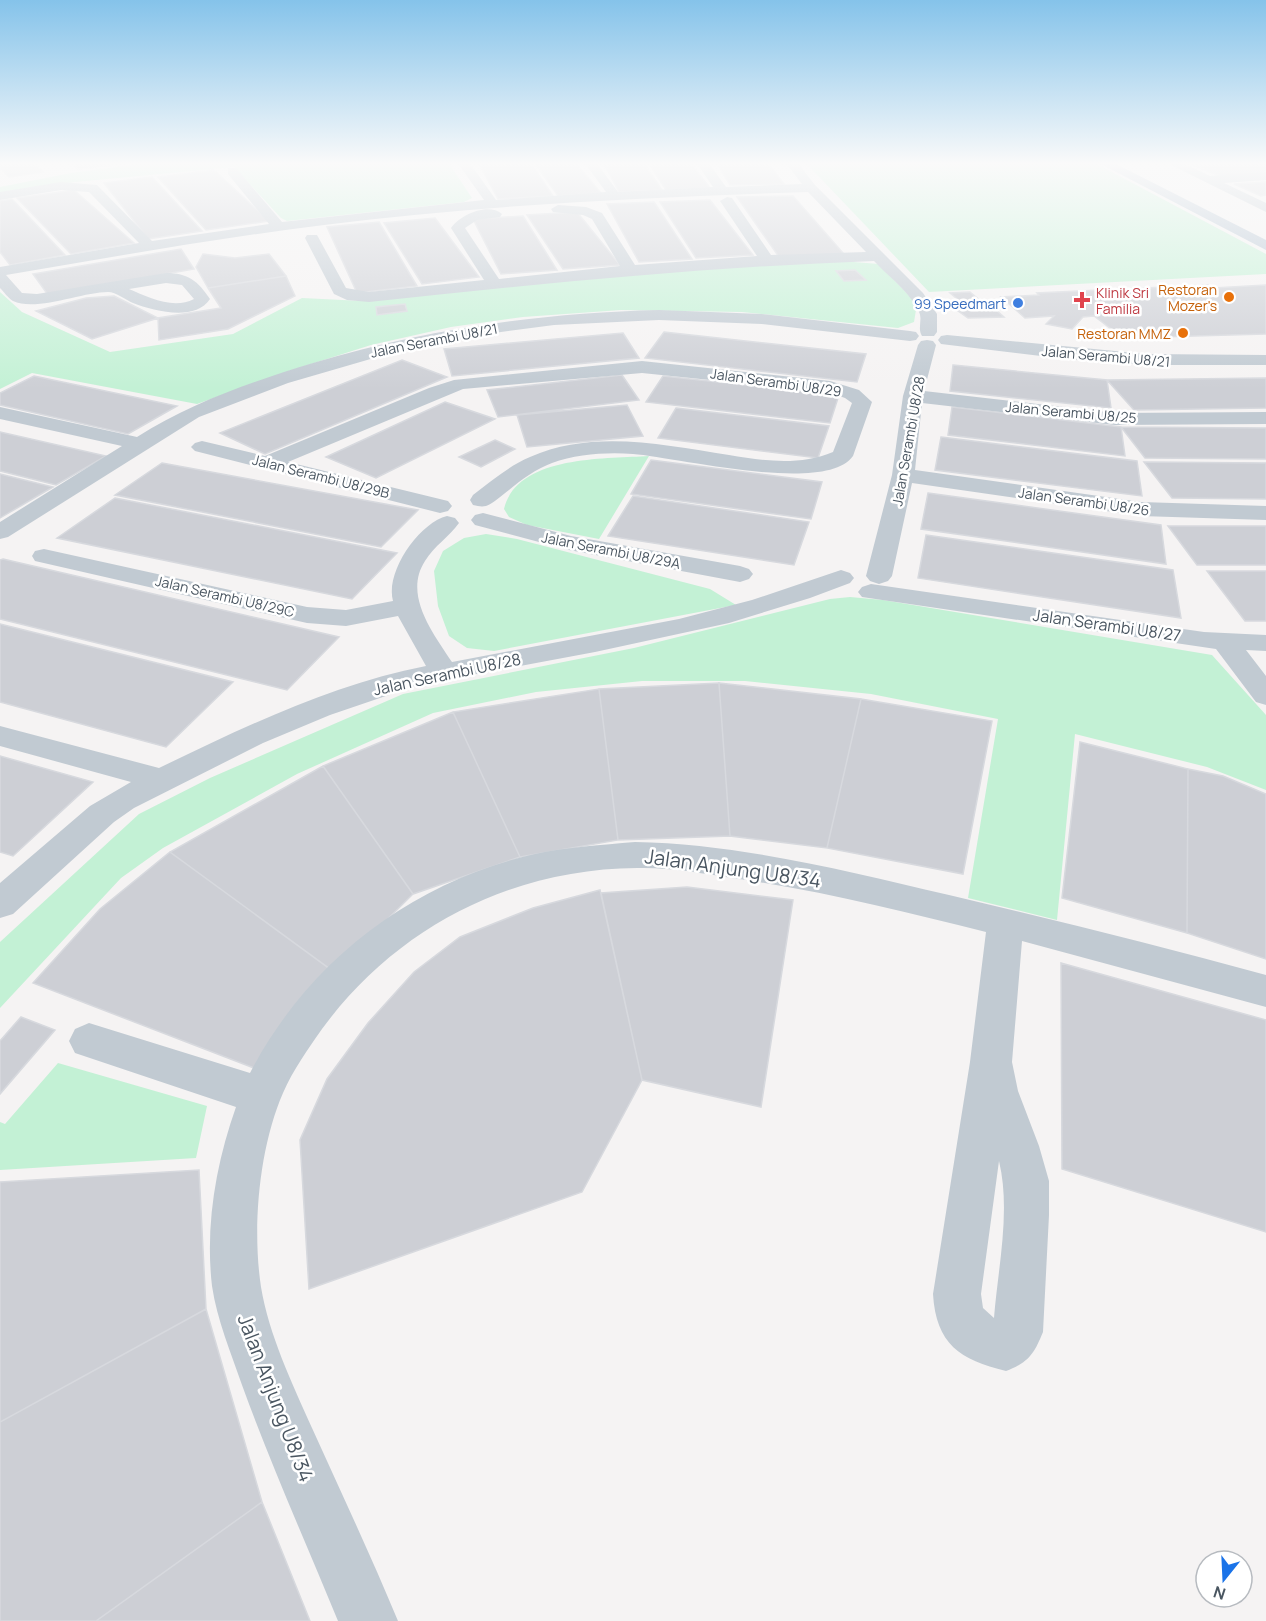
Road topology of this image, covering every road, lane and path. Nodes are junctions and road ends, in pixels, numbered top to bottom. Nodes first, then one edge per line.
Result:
1 (141, 238) edge
2 (203, 238) edge
3 (312, 238) dead end
4 (464, 238) edge
5 (610, 238) edge
6 (752, 238) edge
7 (861, 238) edge
8 (1250, 238) edge
9 (149, 246) junction
10 (1266, 246) edge
11 (879, 256) junction
12 (767, 260) junction
13 (630, 270) junction
14 (0, 272) edge
15 (0, 278) edge
16 (494, 283) junction
17 (112, 287) dead end
18 (928, 338) junction
19 (1266, 360) edge
20 (913, 396) junction
21 (0, 413) edge
22 (1266, 418) edge
23 (141, 444) junction
24 (202, 447) dead end
25 (267, 463) junction
26 (903, 475) junction
27 (482, 510) junction
28 (1266, 513) edge
29 (443, 514) junction
30 (0, 532) edge
31 (44, 555) dead end
32 (740, 574) dead end
33 (864, 581) junction
34 (406, 606) junction
35 (1224, 641) junction
36 (1266, 643) edge
37 (445, 673) junction
38 (1266, 696) edge
39 (0, 736) edge
40 (163, 780) junction
41 (0, 904) edge
42 (1005, 922) junction
43 (1266, 992) edge
44 (89, 1041) dead end
45 (991, 1062) junction
46 (261, 1096) junction
47 (368, 1621) edge

1 - 9 street
2 - 9 street
3 - 16 street
4 - 16 street
5 - 13 street
6 - 12 street
7 - 11 street
8 - 10 main road
9 - 14 street
11 - 12 street
11 - 18 street
12 - 13 street
13 - 16 street
15 - 17 street
18 - 19 street, Jalan Serambi U8/21
18 - 20 street, Jalan Serambi U8/28
18 - 23 street, Jalan Serambi U8/21
20 - 22 street, Jalan Serambi U8/25
20 - 26 street, Jalan Serambi U8/28
21 - 23 street
23 - 30 street, Jalan Serambi U8/21
24 - 25 street, Jalan Serambi U8/29B
25 - 27 street, Jalan Serambi U8/29
25 - 29 street, Jalan Serambi U8/29B
26 - 28 street, Jalan Serambi U8/26
26 - 33 street, Jalan Serambi U8/28
27 - 29 street, Jalan Serambi U8/29B
27 - 32 street, Jalan Serambi U8/29A
29 - 34 street
31 - 34 street, Jalan Serambi U8/29C
33 - 35 street, Jalan Serambi U8/27
33 - 37 street, Jalan Serambi U8/28
34 - 37 street
35 - 36 street, Jalan Serambi U8/27
35 - 38 street
37 - 40 street, Jalan Serambi U8/28
39 - 40 street
40 - 41 street, Jalan Serambi U8/28
42 - 43 street, Jalan Anjung U8/34
42 - 45 street
42 - 46 street, Jalan Anjung U8/34
44 - 46 street
45 - 45 street
46 - 47 street, Jalan Anjung U8/34

